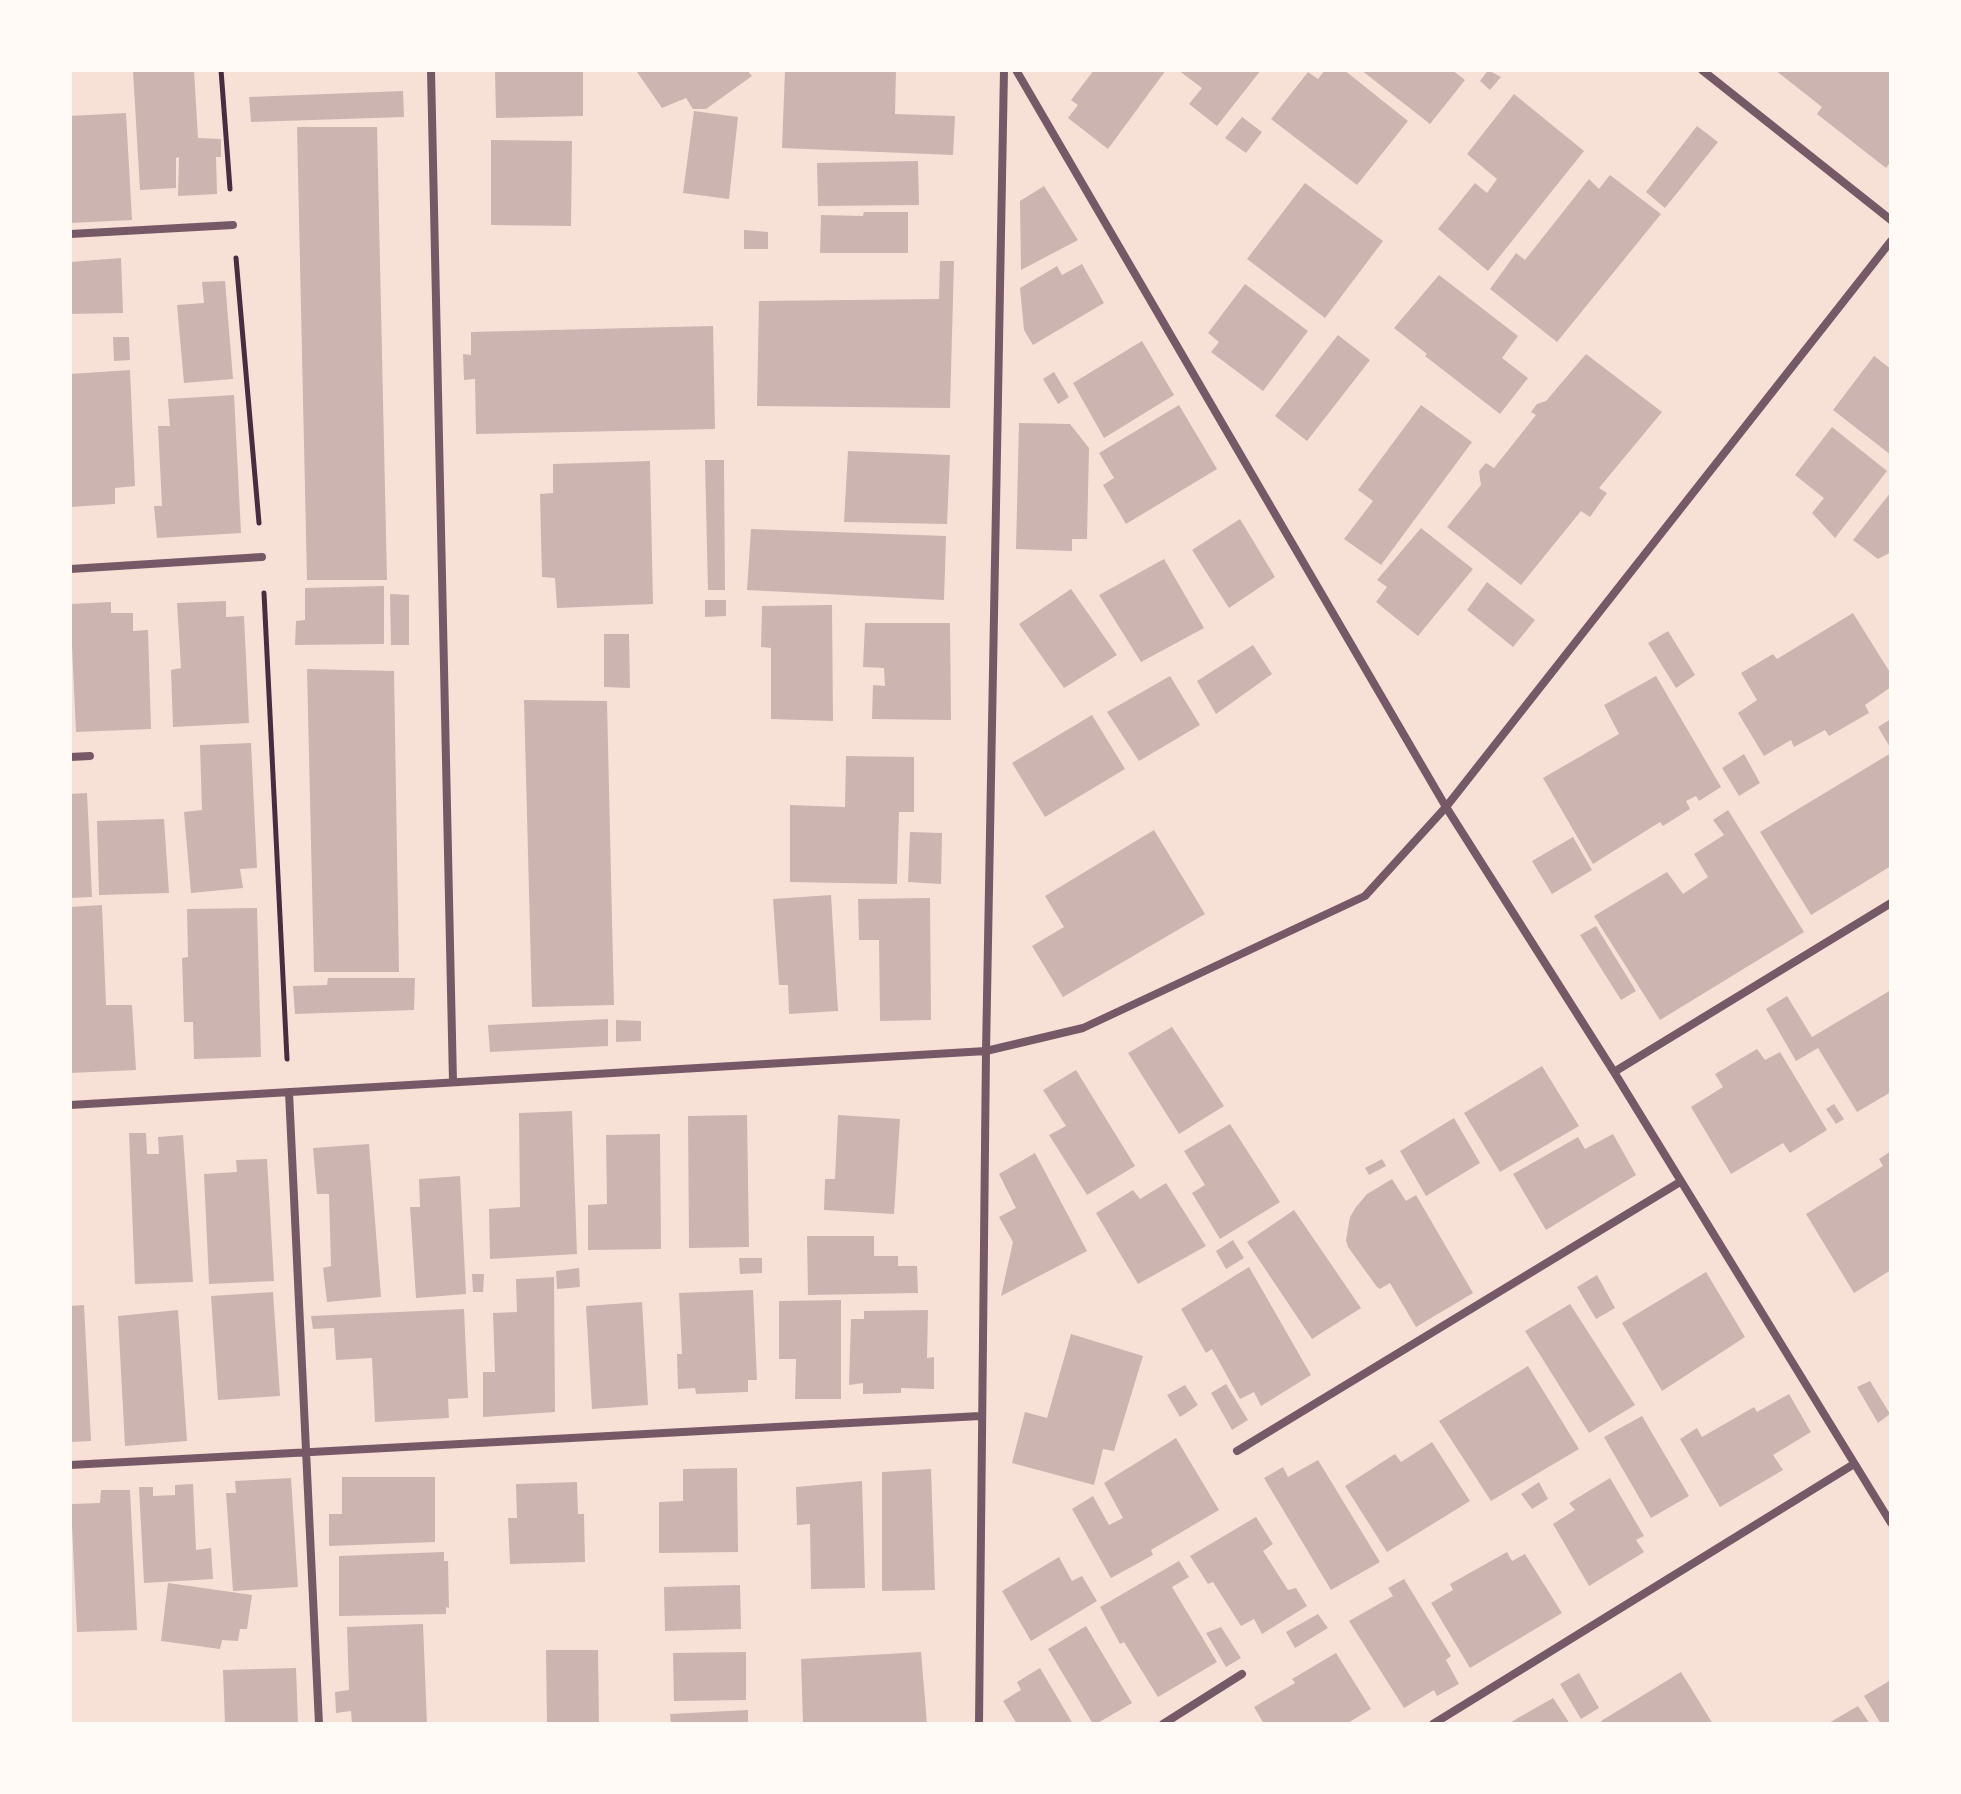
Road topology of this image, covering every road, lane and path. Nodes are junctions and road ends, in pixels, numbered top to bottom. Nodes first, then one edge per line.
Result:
1 (431, 70) edge
2 (1004, 70) edge
3 (1016, 70) edge
4 (1702, 70) edge
5 (1891, 220) edge
6 (233, 225) dead end
7 (70, 234) edge
8 (1891, 241) edge
9 (262, 557) dead end
10 (70, 569) edge
11 (90, 756) dead end
12 (70, 757) edge
13 (1446, 807) junction
14 (1891, 903) edge
15 (986, 1051) junction
16 (1614, 1072) junction
17 (453, 1082) junction
18 (289, 1092) junction
19 (70, 1105) edge
20 (1680, 1182) junction
21 (980, 1416) junction
22 (1237, 1451) dead end
23 (306, 1452) junction
24 (1854, 1464) junction
25 (70, 1465) edge
26 (1889, 1517) edge
27 (1242, 1674) dead end
28 (319, 1724) edge
29 (979, 1724) edge
30 (1163, 1724) edge
31 (1433, 1724) edge

1 - 17 street
2 - 15 street
3 - 13 street
4 - 5 street
6 - 7 street
8 - 13 street
9 - 10 street
11 - 12 street
13 - 15 street
13 - 16 street
14 - 16 street
15 - 17 street
15 - 21 street
16 - 20 street
17 - 18 street
18 - 19 street
18 - 23 street
20 - 22 street
20 - 24 street
21 - 23 street
21 - 29 street
23 - 25 street
23 - 28 street
24 - 26 street
24 - 31 street
27 - 30 street

